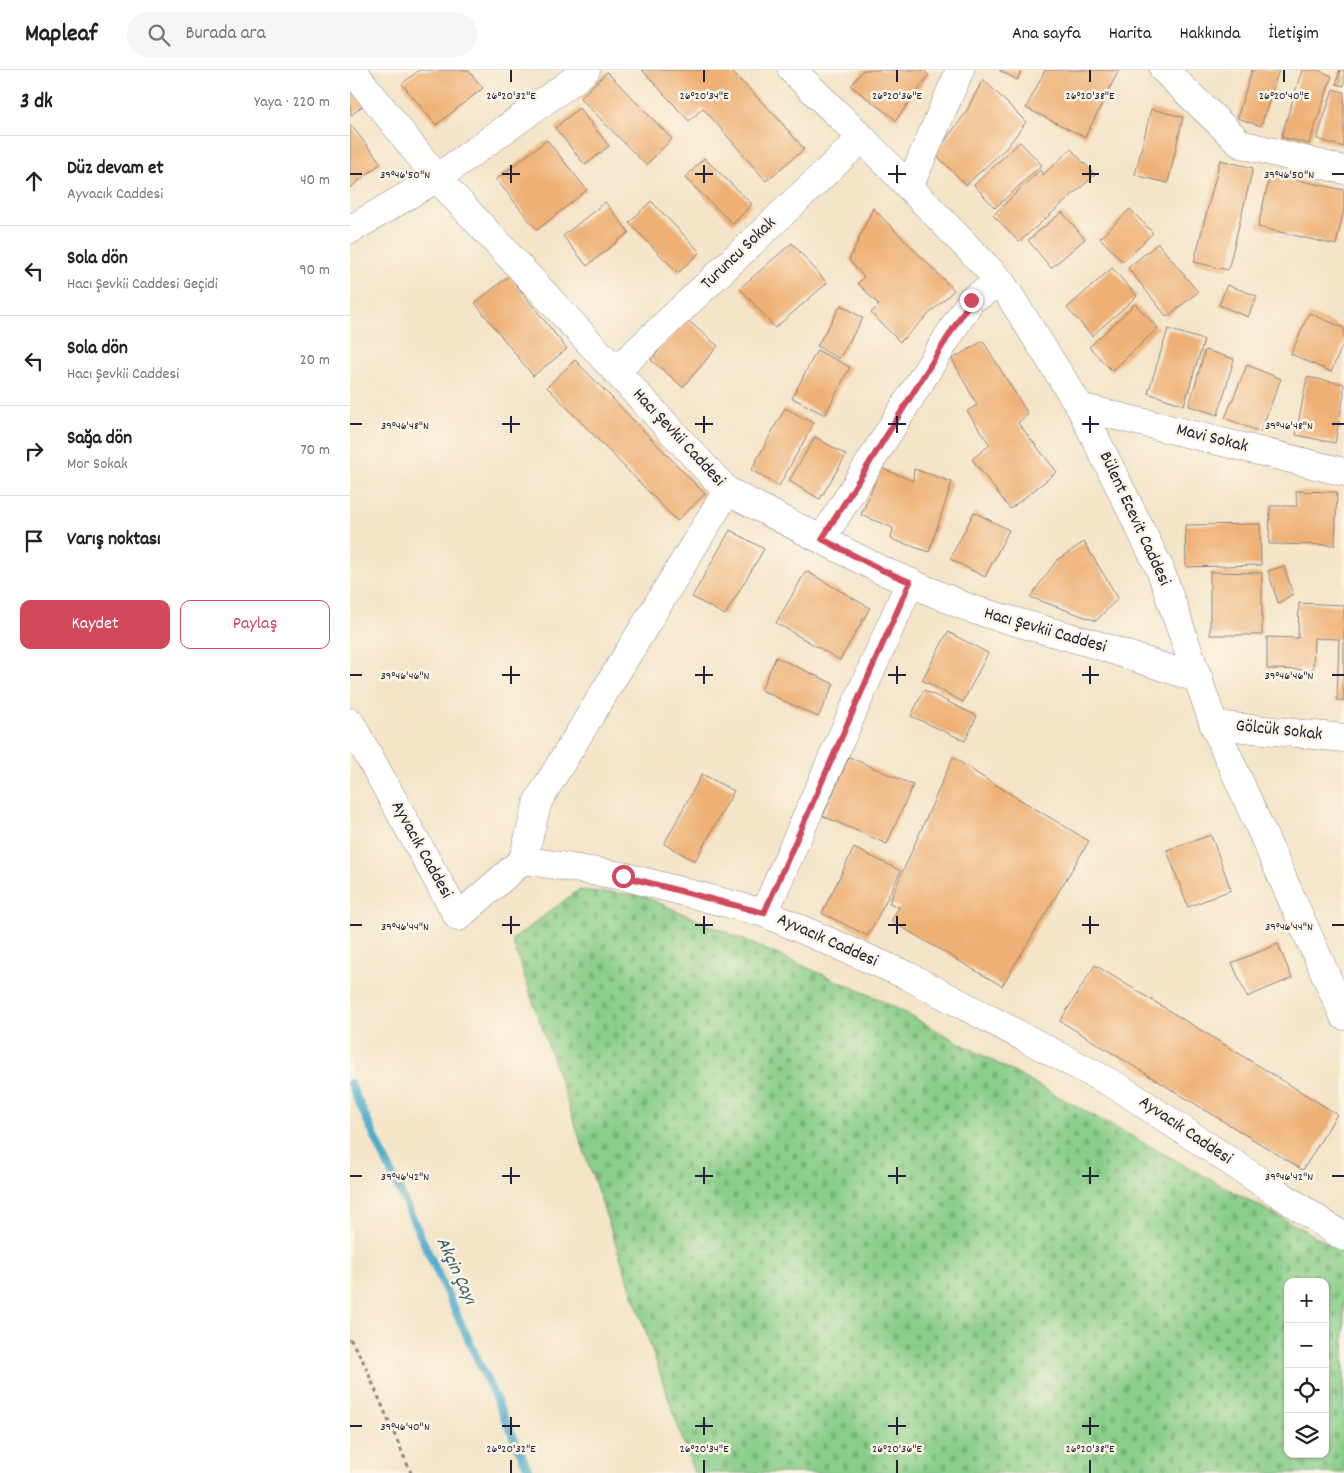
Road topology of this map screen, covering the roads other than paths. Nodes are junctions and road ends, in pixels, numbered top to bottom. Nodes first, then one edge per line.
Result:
1 (352, 70) edge
2 (586, 70) edge
3 (792, 70) edge
4 (960, 70) edge
5 (1164, 70) edge
6 (862, 138) junction
7 (1344, 170) edge
8 (437, 178) junction
9 (909, 187) junction
10 (350, 230) edge
11 (1001, 282) junction
12 (616, 371) junction
13 (1080, 407) junction
14 (1344, 472) edge
15 (727, 491) junction
16 (822, 539) junction
17 (910, 582) junction
18 (1199, 680) junction
19 (350, 722) edge
20 (1214, 725) junction
21 (1344, 738) edge
22 (523, 860) junction
23 (764, 913) junction
24 (1344, 1016) edge
25 (1344, 1236) edge

1 - 8 street, Hacı Şevkii Caddesi
2 - 8 street
3 - 6 street, Bülent Ecevit Caddesi
4 - 9 street
5 - 7 street
6 - 9 street, Bülent Ecevit Caddesi
6 - 12 street, Turuncu Sokak
8 - 10 street
8 - 12 street, Hacı Şevkii Caddesi
9 - 11 street, Bülent Ecevit Caddesi
11 - 13 street, Bülent Ecevit Caddesi
11 - 16 street
12 - 15 street, Hacı Şevkii Caddesi
13 - 14 street, Mavi Sokak
13 - 18 street, Bülent Ecevit Caddesi
15 - 16 street, Hacı Şevkii Caddesi
15 - 22 street
16 - 17 street, Hacı Şevkii Caddesi
17 - 18 street, Hacı Şevkii Caddesi
17 - 23 street
18 - 20 street, Bülent Ecevit Caddesi
19 - 22 street, Ayvacık Caddesi
20 - 21 street, Gölcük Sokak
20 - 24 street, Bülent Ecevit Caddesi
22 - 23 street, Ayvacık Caddesi
23 - 25 street, Ayvacık Caddesi

